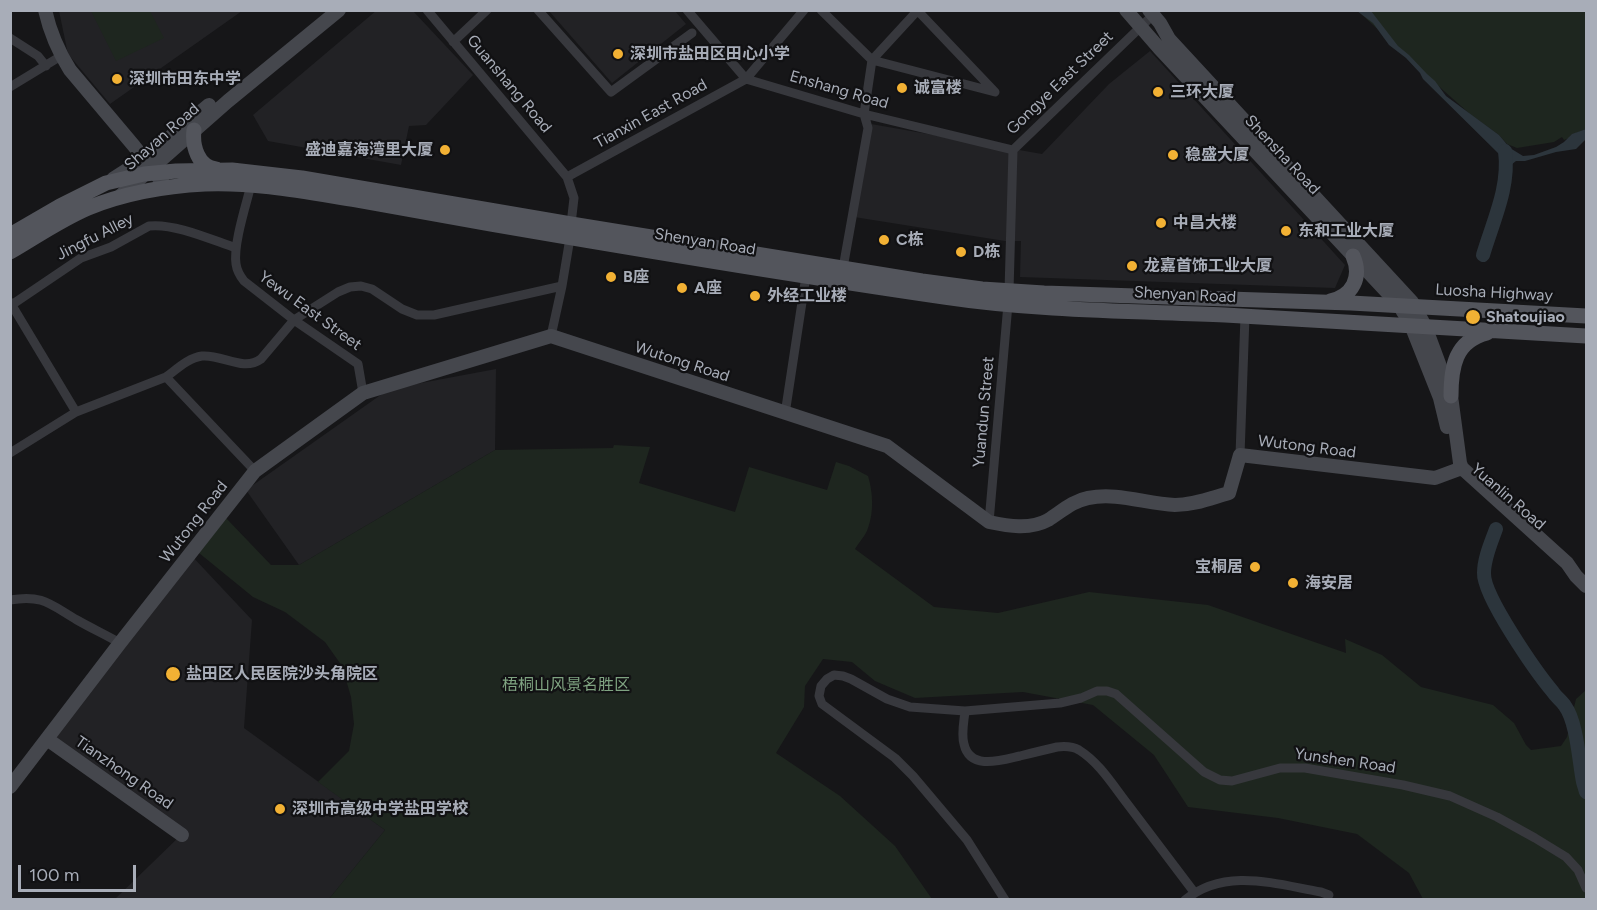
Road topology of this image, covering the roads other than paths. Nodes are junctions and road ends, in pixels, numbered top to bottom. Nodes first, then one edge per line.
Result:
1 (45, 10) edge
2 (324, 10) edge
3 (339, 10) edge
4 (427, 10) edge
5 (487, 10) edge
6 (538, 10) edge
7 (687, 10) edge
8 (804, 10) edge
9 (821, 10) edge
10 (1126, 10) edge
11 (918, 11) edge
12 (1151, 13) edge
13 (1140, 26) junction
14 (692, 33) dead end
15 (10, 38) edge
16 (453, 42) junction
17 (61, 57) junction
18 (872, 60) junction
19 (45, 66) junction
20 (746, 79) junction
21 (10, 87) edge
22 (864, 114) junction
23 (194, 130) junction
24 (1013, 150) junction
25 (149, 168) junction
26 (222, 170) junction
27 (567, 177) junction
28 (250, 185) junction
29 (166, 188) junction
30 (119, 197) junction
31 (570, 231) junction
32 (10, 235) edge
33 (236, 248) junction
34 (10, 252) edge
35 (1353, 256) junction
36 (843, 268) junction
37 (807, 269) junction
38 (562, 286) junction
39 (1008, 298) junction
40 (1326, 302) junction
41 (11, 304) edge
42 (1399, 305) junction
43 (1416, 306) junction
44 (1245, 316) junction
45 (1587, 316) edge
46 (294, 320) junction
47 (1418, 326) junction
48 (1499, 331) junction
49 (551, 336) junction
50 (1587, 336) edge
51 (166, 377) junction
52 (363, 393) junction
53 (1451, 396) junction
54 (76, 412) junction
55 (785, 414) junction
56 (10, 453) edge
57 (1240, 455) junction
58 (1458, 470) junction
59 (255, 471) junction
60 (989, 522) junction
61 (1581, 575) edge
62 (1587, 586) edge
63 (10, 600) edge
64 (120, 643) junction
65 (964, 711) junction
66 (47, 739) junction
67 (10, 788) edge
68 (182, 835) dead end
69 (1587, 888) edge
70 (1194, 892) junction
71 (1329, 895) dead end
72 (1005, 900) edge
73 (1185, 900) edge

1 - 17 street
2 - 25 street, Shayan Road
3 - 23 street, Shayan Road
4 - 16 street, Guanshang Road
5 - 16 street
6 - 14 street
7 - 20 street
8 - 20 street, Tianxin East Road
9 - 18 street
10 - 13 street, Shensha Road
11 - 18 street
11 - 18 street
12 - 13 street, Gongye East Street
12 - 43 street, Shensha Road
13 - 24 street, Gongye East Street
13 - 35 street, Shensha Road
15 - 19 street
16 - 27 street, Guanshang Road
17 - 19 street
17 - 25 street
18 - 22 street
19 - 21 street
20 - 22 street, Enshang Road
20 - 27 street, Tianxin East Road
22 - 24 street, Enshang Road
22 - 36 street
23 - 25 street, Shayan Road
23 - 26 main road
24 - 39 street, Gongye East Street
25 - 26 main road, Shenyan Road
25 - 29 street
25 - 30 street, Shayan Road
25 - 32 main road, Shenyan Road
26 - 31 main road, Shenyan Road
27 - 31 street
28 - 29 main road, Shenyan Road
28 - 31 main road, Shenyan Road
28 - 33 street, Yewu East Street
29 - 30 main road, Shenyan Road
30 - 34 main road, Shenyan Road
31 - 37 main road, Shenyan Road
31 - 38 street
33 - 41 street, Jingfu Alley
33 - 46 street, Yewu East Street
35 - 40 main road
35 - 42 street, Shensha Road
36 - 37 main road, Shenyan Road
36 - 39 main road, Shenyan Road
37 - 39 main road, Shenyan Road
37 - 55 street
38 - 46 street
38 - 49 street
39 - 40 main road, Shenyan Road
39 - 44 main road, Shenyan Road
39 - 60 street, Yuandun Street
40 - 42 main road, Shenyan Road
41 - 54 street
42 - 43 main road, Luosha Highway
42 - 47 street, Shensha Road
43 - 45 main road, Luosha Highway
43 - 47 street, Shensha Road
44 - 47 main road, Shenyan Road
44 - 57 street
46 - 51 street
46 - 52 street, Yewu East Street
47 - 48 main road
47 - 53 street, Yuanlin Road
47 - 58 street, Yuanlin Road
48 - 50 main road
48 - 53 main road
49 - 52 street, Wutong Road
49 - 55 street, Wutong Road
51 - 54 street
51 - 59 street
52 - 59 street, Wutong Road
53 - 58 street, Yuanlin Road
54 - 56 street
55 - 60 street, Wutong Road
57 - 58 street, Wutong Road
57 - 60 street, Wutong Road
58 - 61 street, Yuanlin Road
59 - 64 street, Wutong Road
61 - 62 street, Yuanlin Road
63 - 64 street
64 - 66 street, Wutong Road
65 - 69 street, Yunshen Road
65 - 70 street
65 - 72 street, Yunshen Road
66 - 67 street, Wutong Road
66 - 68 street, Tianzhong Road
70 - 71 street
70 - 73 street

